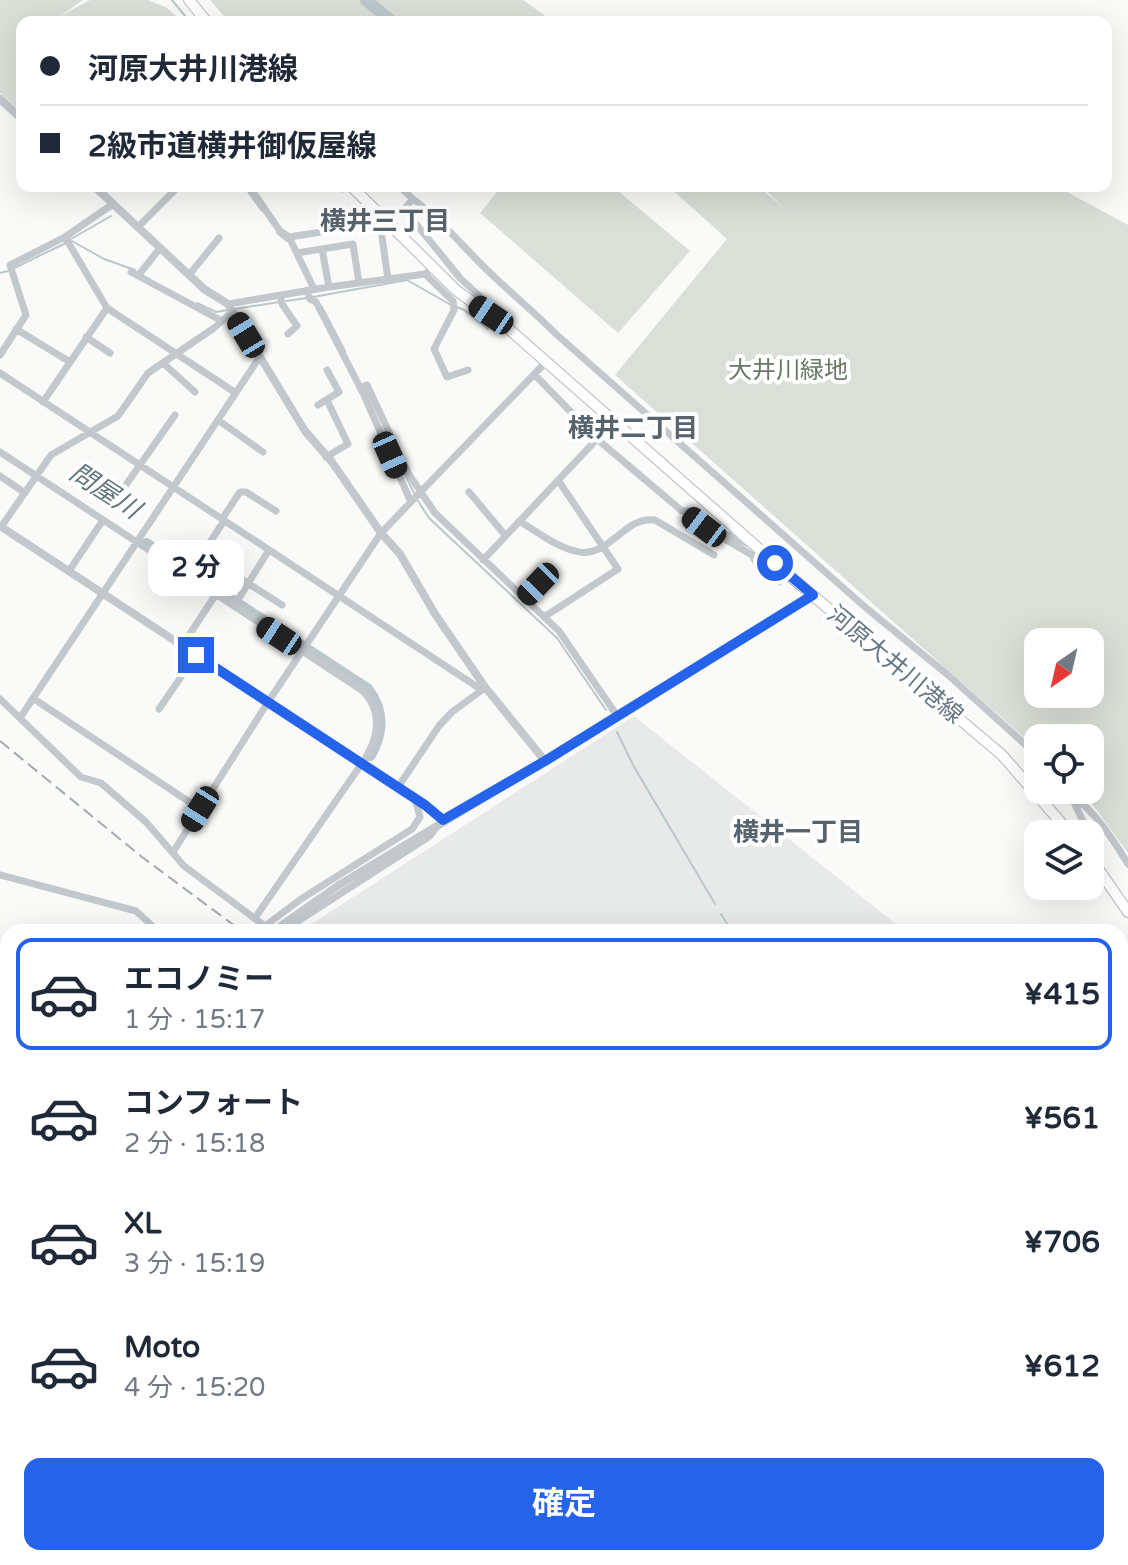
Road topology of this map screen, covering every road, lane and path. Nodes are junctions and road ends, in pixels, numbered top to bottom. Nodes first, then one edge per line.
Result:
1 (189, 0) edge
2 (202, 16) edge
3 (0, 99) edge
4 (16, 114) edge
5 (100, 192) edge
6 (173, 192) edge
7 (253, 192) edge
8 (352, 192) edge
9 (405, 192) edge
10 (413, 199) junction
11 (113, 204) junction
12 (138, 227) junction
13 (65, 237) junction
14 (289, 237) junction
15 (219, 238) dead end
16 (160, 248) junction
17 (322, 249) junction
18 (297, 253) junction
19 (10, 265) junction
20 (0, 267) edge
21 (430, 271) junction
22 (189, 275) junction
23 (388, 279) junction
24 (359, 283) junction
25 (329, 287) junction
26 (310, 290) junction
27 (280, 295) junction
28 (107, 308) junction
29 (230, 308) junction
30 (491, 315) junction
31 (222, 321) junction
32 (16, 329) junction
33 (288, 334) dead end
34 (86, 337) junction
35 (110, 353) dead end
36 (177, 354) junction
37 (0, 355) edge
38 (259, 358) junction
39 (70, 362) junction
40 (546, 362) junction
41 (163, 363) junction
42 (327, 370) dead end
43 (468, 370) dead end
44 (0, 373) edge
45 (534, 374) junction
46 (195, 392) dead end
47 (236, 393) junction
48 (327, 400) junction
49 (43, 402) junction
50 (318, 405) dead end
51 (175, 415) dead end
52 (218, 420) junction
53 (89, 432) junction
54 (597, 439) junction
55 (0, 452) edge
56 (263, 452) dead end
57 (393, 453) junction
58 (326, 457) junction
59 (140, 466) junction
60 (0, 476) edge
61 (37, 476) junction
62 (84, 477) dead end
63 (558, 480) junction
64 (173, 488) junction
65 (419, 490) junction
66 (469, 492) dead end
67 (25, 493) junction
68 (410, 499) junction
69 (276, 511) dead end
70 (682, 511) junction
71 (103, 520) junction
72 (223, 520) junction
73 (519, 521) junction
74 (1, 527) edge
75 (381, 533) junction
76 (505, 535) junction
77 (137, 542) junction
78 (603, 547) junction
79 (758, 548) junction
80 (269, 550) junction
81 (202, 554) junction
82 (714, 555) dead end
83 (483, 560) junction
84 (552, 570) dead end
85 (69, 571) junction
86 (188, 575) junction
87 (779, 582) dead end
88 (248, 583) junction
89 (103, 593) junction
90 (216, 594) junction
91 (813, 595) junction
92 (339, 596) junction
93 (524, 599) junction
94 (282, 605) dead end
95 (234, 606) junction
96 (544, 617) junction
97 (182, 646) junction
98 (302, 651) junction
99 (196, 655) junction
100 (484, 688) junction
101 (0, 699) edge
102 (34, 699) junction
103 (268, 702) junction
104 (159, 709) dead end
105 (618, 717) junction
106 (20, 718) junction
107 (1024, 743) edge
108 (545, 761) junction
109 (363, 764) junction
110 (398, 787) junction
111 (415, 798) junction
112 (1084, 804) edge
113 (200, 809) junction
114 (443, 820) junction
115 (1059, 820) edge
116 (173, 852) junction
117 (1128, 864) edge
118 (0, 875) edge
119 (1104, 877) edge
120 (1128, 912) edge
121 (255, 918) junction
122 (150, 924) edge
123 (262, 924) edge
124 (276, 924) edge
125 (279, 924) edge
126 (293, 924) edge

1 - 2 main road
3 - 4 street
5 - 11 street
6 - 12 street
7 - 14 street
8 - 21 main road, 河原大井川港線
9 - 10 street
10 - 30 street
10 - 107 street
11 - 12 street
11 - 13 street
12 - 16 street
13 - 19 street
13 - 28 street
14 - 18 street
14 - 23 street
15 - 22 street
16 - 22 street
16 - 31 street
17 - 18 street
17 - 24 street
17 - 25 street
18 - 26 street
19 - 20 street
19 - 32 street
21 - 23 street
21 - 30 main road, 河原大井川港線
21 - 43 street
22 - 29 street
23 - 24 street
24 - 25 street
25 - 26 street
26 - 27 street
26 - 57 street
27 - 29 street
27 - 33 street
28 - 34 street
28 - 36 street
29 - 31 street
29 - 38 street
30 - 40 main road, 河原大井川港線
31 - 36 street
32 - 37 street
32 - 39 street
34 - 35 street
34 - 39 street
36 - 41 street
36 - 47 street
38 - 47 street
38 - 58 street
39 - 49 street
40 - 45 street
40 - 79 main road, 河原大井川港線
41 - 46 street
41 - 53 street
42 - 48 street
44 - 49 street
45 - 54 street
45 - 65 street
47 - 52 street
48 - 50 street
48 - 58 street
49 - 53 street
51 - 59 street
52 - 56 street
52 - 64 street
53 - 59 street
53 - 61 street
54 - 63 street
54 - 70 street
55 - 61 street
57 - 65 street
57 - 68 street
58 - 75 street
59 - 62 street
59 - 64 street
60 - 67 street
61 - 67 street
61 - 71 street
63 - 73 street
63 - 78 street
64 - 72 street
64 - 77 street
65 - 68 street
65 - 83 street
66 - 76 street
67 - 74 street
68 - 75 street
69 - 72 street
70 - 79 street
70 - 87 street
71 - 77 street
71 - 85 street
72 - 80 street
72 - 81 street
73 - 76 street
73 - 78 street
74 - 85 street
75 - 92 street
75 - 100 street
76 - 83 street
77 - 86 street
77 - 89 street
78 - 82 street
78 - 96 street
79 - 91 main road, 河原大井川港線
80 - 88 street
80 - 92 street
81 - 86 street
81 - 88 street
83 - 93 street
84 - 93 street
85 - 89 street
86 - 90 street
88 - 94 street
88 - 95 street
89 - 97 street
89 - 102 street
90 - 95 street
90 - 97 street
91 - 105 street
91 - 115 main road, 河原大井川港線
92 - 98 street
92 - 100 street
93 - 96 street
95 - 98 street
96 - 105 street
97 - 99 street
98 - 103 street
98 - 109 street
99 - 103 street
99 - 104 street
100 - 108 street
100 - 110 street
101 - 106 street
102 - 106 street
102 - 113 street
103 - 109 street
103 - 113 street
105 - 108 street
106 - 116 street
108 - 114 street
109 - 110 street
109 - 121 street
110 - 111 street
111 - 114 street
111 - 124 street
112 - 117 street
113 - 116 street
114 - 125 street, bridge
114 - 126 street
116 - 121 street
118 - 122 street
119 - 120 main road
121 - 123 street

